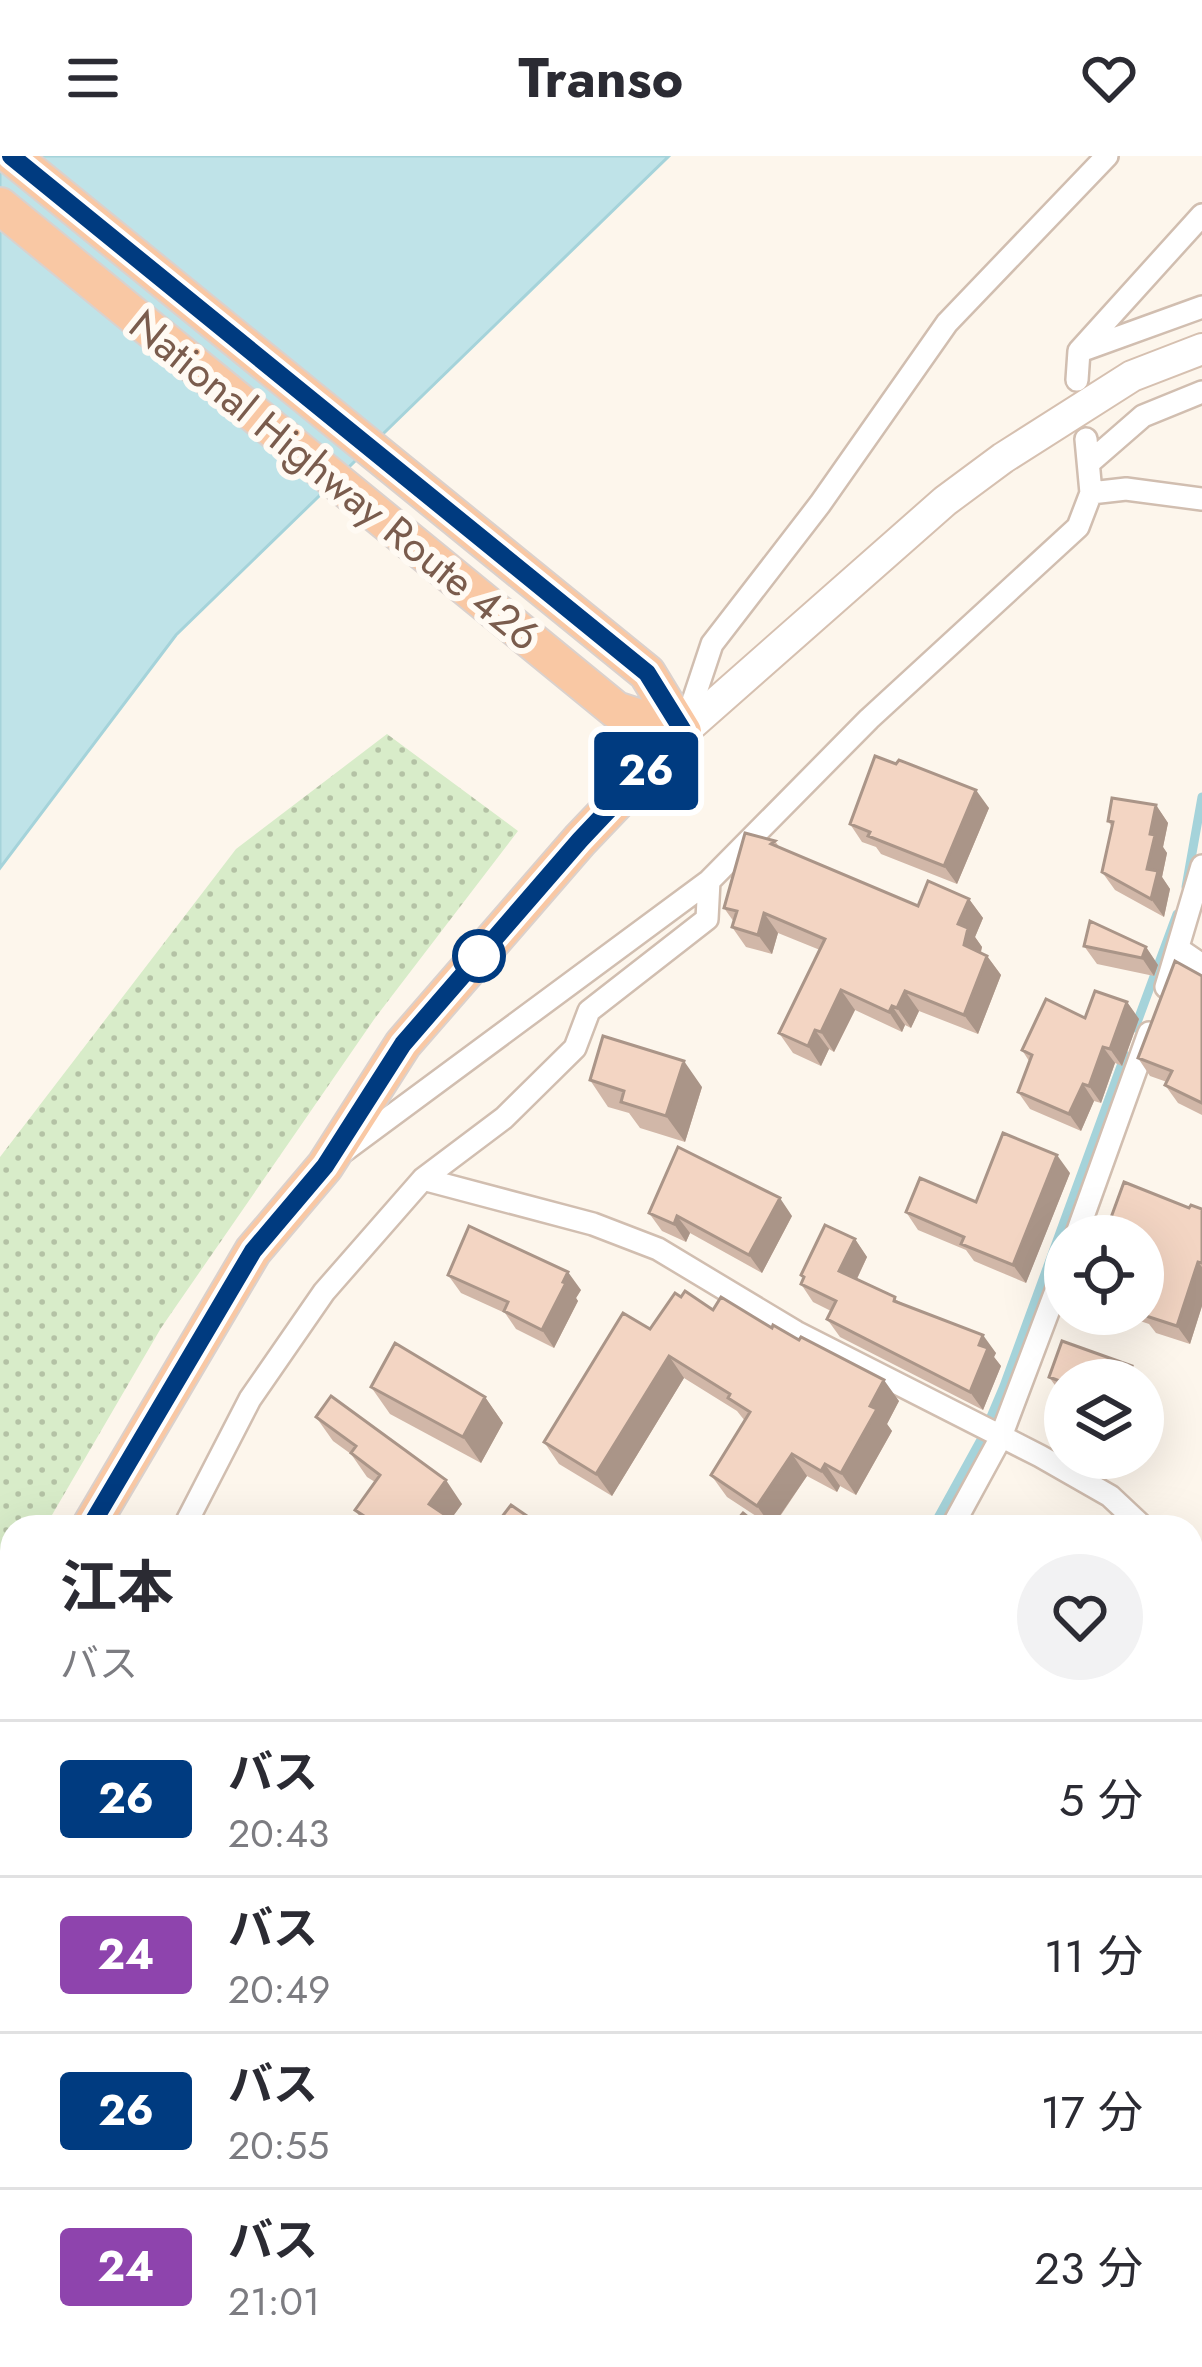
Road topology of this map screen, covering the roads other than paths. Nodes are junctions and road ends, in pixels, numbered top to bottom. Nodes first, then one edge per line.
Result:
1 (11, 156) edge
2 (1107, 156) edge
3 (0, 206) edge
4 (1202, 215) edge
5 (1202, 308) edge
6 (1202, 349) edge
7 (1079, 351) junction
8 (1077, 380) dead end
9 (1202, 392) edge
10 (1086, 439) dead end
11 (1089, 463) junction
12 (1090, 493) junction
13 (1202, 499) edge
14 (683, 731) junction
15 (1202, 866) edge
16 (709, 881) junction
17 (1180, 950) junction
18 (1202, 964) edge
19 (325, 1166) junction
20 (423, 1179) junction
21 (1084, 1215) edge
22 (1044, 1323) edge
23 (1000, 1439) junction
24 (97, 1515) edge
25 (190, 1515) edge
26 (959, 1515) edge
27 (1130, 1515) edge

1 - 14 highway, National Highway Route 426
2 - 14 street
3 - 14 highway, National Highway Route 426
4 - 7 street
5 - 7 street
6 - 14 main road
7 - 8 street
9 - 11 street
10 - 11 street
11 - 12 street
12 - 13 street
12 - 16 street
14 - 19 highway
15 - 17 street
16 - 19 street
16 - 20 street
17 - 18 street
17 - 21 street
19 - 24 highway
20 - 23 street
20 - 25 street
22 - 23 street
23 - 26 street
23 - 27 street

